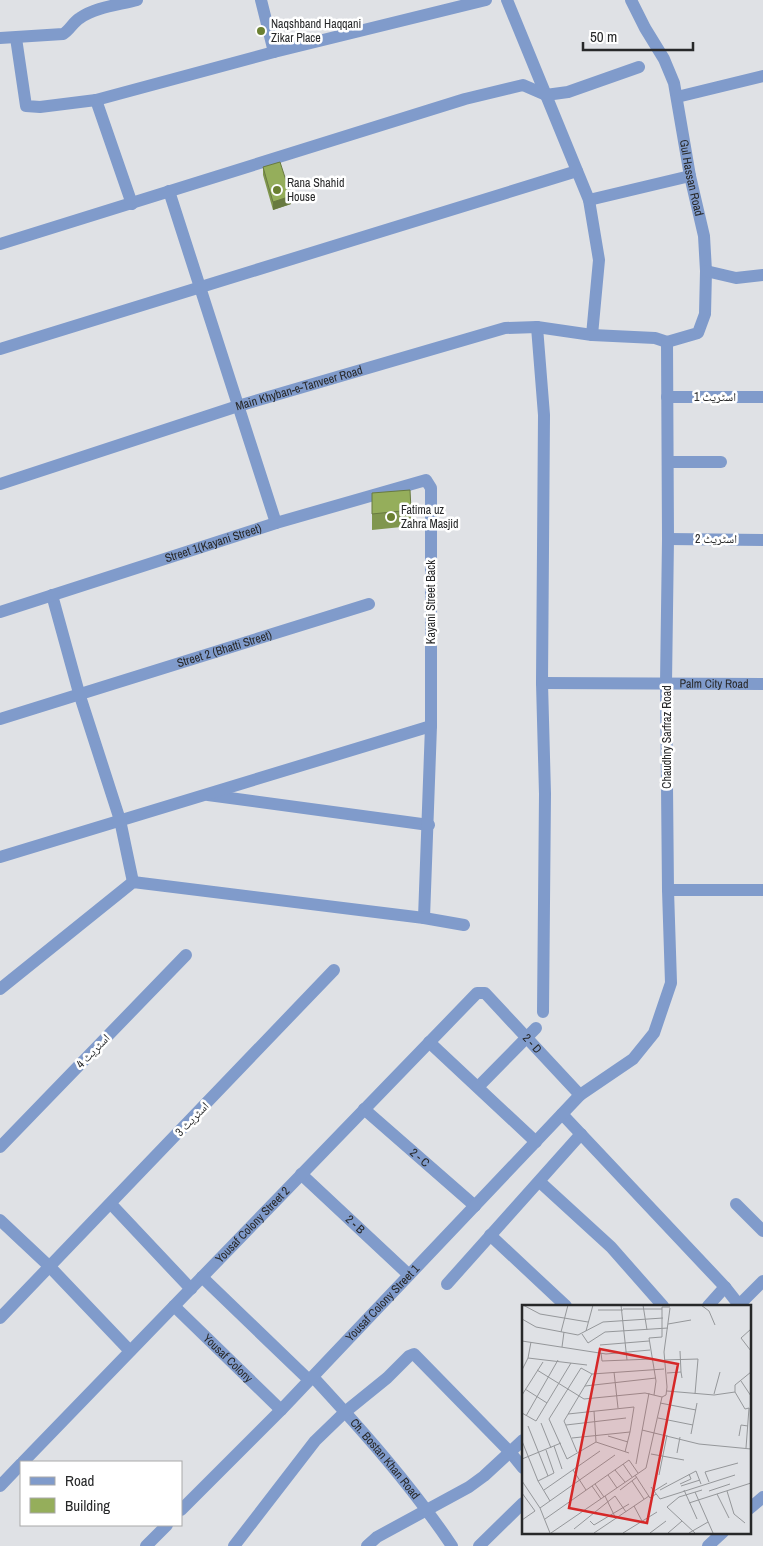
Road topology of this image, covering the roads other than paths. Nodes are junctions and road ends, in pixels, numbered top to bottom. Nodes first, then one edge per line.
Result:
1 (137, 0) edge
2 (261, 0) edge
3 (486, 0) edge
4 (507, 0) edge
5 (631, 0) edge
6 (0, 38) edge
7 (16, 38) junction
8 (274, 52) junction
9 (639, 67) dead end
10 (763, 76) edge
11 (546, 94) junction
12 (677, 97) junction
13 (96, 100) junction
14 (577, 171) junction
15 (690, 176) junction
16 (169, 191) junction
17 (589, 200) junction
18 (132, 204) junction
19 (0, 244) edge
20 (706, 270) junction
21 (763, 275) edge
22 (199, 287) junction
23 (538, 327) junction
24 (597, 335) junction
25 (667, 342) junction
26 (0, 350) edge
27 (667, 397) junction
28 (763, 397) edge
29 (238, 406) junction
30 (668, 462) junction
31 (721, 462) dead end
32 (426, 480) joint
33 (0, 484) edge
34 (276, 523) junction
35 (668, 539) junction
36 (763, 540) edge
37 (52, 595) junction
38 (369, 604) dead end
39 (0, 612) edge
40 (542, 683) junction
41 (666, 683) junction
42 (763, 684) edge
43 (79, 693) junction
44 (0, 719) edge
45 (431, 726) junction
46 (203, 794) junction
47 (120, 820) junction
48 (429, 825) junction
49 (0, 856) edge
50 (132, 882) junction
51 (668, 890) junction
52 (763, 890) edge
53 (424, 918) junction
54 (464, 925) dead end
55 (186, 955) dead end
56 (334, 970) dead end
57 (0, 989) edge
58 (485, 993) joint
59 (543, 1012) dead end
60 (532, 1033) junction
61 (430, 1042) junction
62 (478, 1087) junction
63 (580, 1094) junction
64 (364, 1109) junction
65 (562, 1114) junction
66 (581, 1134) junction
67 (536, 1142) junction
68 (0, 1147) edge
69 (301, 1174) junction
70 (541, 1183) dead end
71 (111, 1204) junction
72 (736, 1204) dead end
73 (475, 1206) junction
74 (0, 1220) edge
75 (763, 1231) edge
76 (490, 1235) junction
77 (50, 1267) junction
78 (409, 1275) junction
79 (202, 1277) junction
80 (763, 1281) edge
81 (447, 1284) dead end
82 (726, 1287) junction
83 (191, 1289) junction
84 (565, 1305) edge
85 (662, 1305) edge
86 (709, 1305) edge
87 (174, 1306) junction
88 (0, 1318) edge
89 (130, 1351) junction
90 (311, 1378) junction
91 (281, 1410) junction
92 (345, 1412) junction
93 (522, 1441) edge
94 (510, 1452) junction
95 (24, 1461) edge
96 (20, 1465) edge
97 (522, 1467) edge
98 (0, 1486) edge
99 (763, 1497) edge
100 (522, 1503) edge
101 (750, 1508) edge
102 (182, 1509) edge
103 (427, 1509) junction
104 (166, 1526) edge
105 (146, 1546) edge
106 (234, 1546) edge
107 (367, 1546) edge
108 (452, 1546) edge
109 (479, 1546) edge

1 - 7 street
2 - 8 street
3 - 8 street
4 - 11 street
5 - 12 street, Gul Hassan Road
6 - 7 street
7 - 13 street
8 - 13 street
9 - 11 street
10 - 12 street
11 - 14 street
11 - 16 street
12 - 15 street, Gul Hassan Road
13 - 18 street
14 - 17 street
14 - 22 street
15 - 17 street
15 - 20 street, Gul Hassan Road
16 - 18 street
16 - 22 street
17 - 24 street
18 - 19 street
20 - 21 street
20 - 25 street, Gul Hassan Road
22 - 26 street
22 - 29 street
23 - 24 street, Main Khyban-e-Tanveer Road
23 - 29 street, Main Khyban-e-Tanveer Road
23 - 40 street
24 - 25 street, Main Khyban-e-Tanveer Road
25 - 27 street, Chaudhry Sarfraz Road
27 - 28 street, اسٹریٹ 1
27 - 30 street, Chaudhry Sarfraz Road
29 - 33 street, Main Khyban-e-Tanveer Road
29 - 34 street
30 - 31 street
30 - 35 street, Chaudhry Sarfraz Road
32 - 34 street, Street 1(Kayani Street)
32 - 45 street, Kayani Street Back
34 - 37 street, Street 1(Kayani Street)
35 - 36 street, اسٹریٹ 2
35 - 41 street, Chaudhry Sarfraz Road
37 - 39 street, Street 1(Kayani Street)
37 - 43 street
38 - 43 street, Street 2 (Bhatti Street)
40 - 41 street, Palm City Road
40 - 59 street
41 - 42 street, Palm City Road
41 - 51 street, Chaudhry Sarfraz Road
43 - 44 street, Street 2 (Bhatti Street)
43 - 47 street
45 - 46 street
45 - 48 street, Kayani Street Back
46 - 47 street
46 - 48 street
47 - 49 street
47 - 50 street
48 - 53 street, Kayani Street Back
50 - 53 street
50 - 57 street
51 - 52 street
51 - 63 street, Chaudhry Sarfraz Road
53 - 54 street
55 - 68 street, اسٹریٹ 4
56 - 71 street, اسٹریٹ 3
58 - 60 street, 2 - D
58 - 61 street, Yousaf Colony Street 2
60 - 62 street
60 - 63 street, 2 - D
61 - 62 street
61 - 64 street, Yousaf Colony Street 2
62 - 67 street
63 - 65 street, Yousaf Colony Street 1
64 - 69 street, Yousaf Colony Street 2
64 - 73 street, 2 - C
65 - 66 street
65 - 67 street, Yousaf Colony Street 1
66 - 76 street
66 - 82 street
67 - 73 street, Yousaf Colony Street 1
69 - 78 street, 2 - B
69 - 79 street, Yousaf Colony Street 2
70 - 85 street
71 - 77 street, اسٹریٹ 3
71 - 83 street
72 - 75 street
73 - 78 street, Yousaf Colony Street 1
74 - 77 street
76 - 81 street
76 - 84 street
77 - 88 street, اسٹریٹ 3
77 - 89 street
78 - 90 street, Yousaf Colony Street 1
79 - 83 street, Yousaf Colony Street 2
79 - 90 street, Ch. Bostan Khan Road
80 - 82 street
82 - 86 street
83 - 87 street, Yousaf Colony Street 2
87 - 89 street, Yousaf Colony Street 2
87 - 91 street, Yousaf Colony
89 - 95 street, Yousaf Colony Street 2
90 - 91 street, Yousaf Colony Street 1
90 - 92 street, Ch. Bostan Khan Road
91 - 102 street, Yousaf Colony Street 1
92 - 94 street
92 - 103 street, Ch. Bostan Khan Road
92 - 106 street
93 - 94 street
94 - 97 street
94 - 103 street
96 - 98 street, Yousaf Colony Street 2
99 - 101 street
100 - 109 street
103 - 107 street
103 - 108 street, Ch. Bostan Khan Road
104 - 105 street

